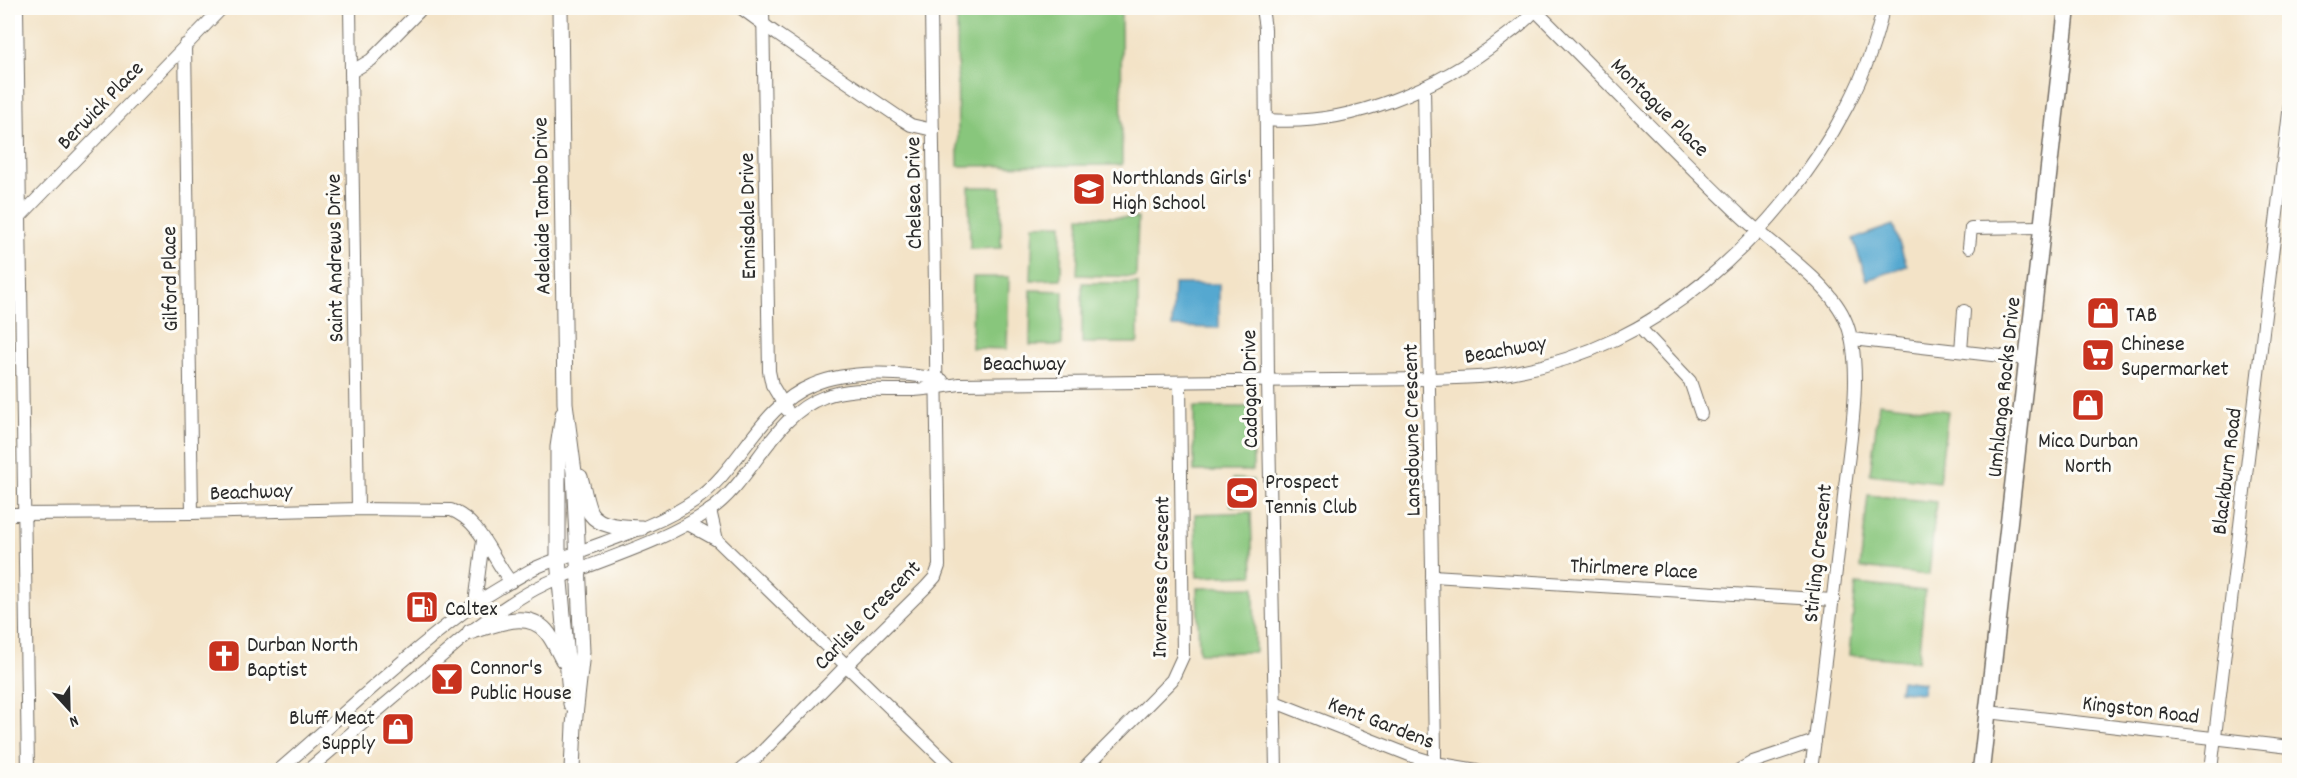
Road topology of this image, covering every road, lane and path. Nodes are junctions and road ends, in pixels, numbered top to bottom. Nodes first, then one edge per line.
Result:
1 (17, 8) edge
2 (222, 8) edge
3 (350, 8) edge
4 (422, 8) edge
5 (560, 8) edge
6 (741, 8) edge
7 (764, 8) edge
8 (931, 8) edge
9 (1262, 8) edge
10 (1883, 8) edge
11 (2067, 8) edge
12 (1536, 9) edge
13 (764, 24) junction
14 (185, 45) junction
15 (351, 72) junction
16 (1424, 87) junction
17 (2289, 104) edge
18 (1267, 120) junction
19 (933, 130) junction
20 (20, 216) junction
21 (2042, 227) junction
22 (8, 229) edge
23 (1758, 231) junction
24 (1969, 247) dead end
25 (1965, 311) dead end
26 (1640, 327) junction
27 (1852, 339) junction
28 (1961, 351) junction
29 (2027, 359) junction
30 (1430, 379) junction
31 (1268, 381) junction
32 (1180, 382) junction
33 (935, 383) junction
34 (565, 403) junction
35 (782, 404) junction
36 (1701, 414) dead end
37 (793, 416) junction
38 (572, 448) junction
39 (358, 508) junction
40 (710, 510) junction
41 (192, 513) junction
42 (8, 514) edge
43 (24, 514) junction
44 (688, 524) junction
45 (641, 528) junction
46 (483, 540) junction
47 (717, 540) junction
48 (578, 552) junction
49 (558, 559) junction
50 (579, 570) junction
51 (1432, 576) junction
52 (560, 578) junction
53 (511, 582) junction
54 (1833, 600) junction
55 (475, 604) junction
56 (470, 632) junction
57 (404, 663) junction
58 (566, 665) junction
59 (847, 665) junction
60 (416, 678) junction
61 (1275, 702) junction
62 (1988, 712) junction
63 (574, 725) junction
64 (2215, 738) junction
65 (1815, 741) junction
66 (2289, 747) edge
67 (1432, 767) edge
68 (28, 771) edge
69 (279, 771) edge
70 (308, 771) edge
71 (572, 771) edge
72 (740, 771) edge
73 (954, 771) edge
74 (1083, 771) edge
75 (1276, 771) edge
76 (1477, 771) edge
77 (1738, 771) edge
78 (1811, 771) edge
79 (1981, 771) edge
80 (2211, 771) edge

1 - 20 street
2 - 14 street, Berwick Place
3 - 15 street, Saint Andrews Drive
4 - 15 street
5 - 34 street, Adelaide Tambo Drive
6 - 13 street
7 - 13 street, Ennisdale Drive
8 - 19 street, Chelsea Drive
9 - 18 street, Cadogan Drive
10 - 23 street, Beachway
11 - 21 main road, Umhlanga Rocks Drive
12 - 16 street
12 - 23 street, Montague Place
13 - 19 street
13 - 35 street, Ennisdale Drive
14 - 20 street, Berwick Place
14 - 41 street, Gilford Place
15 - 39 street, Saint Andrews Drive
16 - 18 street
16 - 30 street, Lansdowne Crescent
17 - 64 street, Blackburn Road
18 - 31 street, Cadogan Drive
19 - 33 street, Chelsea Drive
20 - 22 street, Berwick Place
20 - 43 street
21 - 24 street
21 - 29 main road, Umhlanga Rocks Drive
23 - 26 street, Beachway
23 - 27 street, Stirling Crescent
25 - 28 street
26 - 30 street, Beachway
26 - 36 street
27 - 28 street
27 - 54 street, Stirling Crescent
28 - 29 street
29 - 62 main road, Umhlanga Rocks Drive
30 - 31 street, Beachway
30 - 51 street, Lansdowne Crescent
31 - 32 street, Beachway
31 - 61 street, Cadogan Drive
32 - 33 street, Beachway
32 - 74 street, Inverness Crescent
33 - 35 street, Beachway
33 - 37 street, Beachway
33 - 59 street, Carlisle Crescent
34 - 38 street, Adelaide Tambo Drive
34 - 49 street, Adelaide Tambo Drive
35 - 37 street, Ennisdale Drive
35 - 45 street, Beachway
37 - 40 street, Beachway
38 - 45 street
38 - 48 street, Adelaide Tambo Drive
39 - 41 street, Beachway
39 - 46 street, Beachway
40 - 44 street, Beachway
40 - 47 street
41 - 43 street, Beachway
42 - 43 street, Beachway
43 - 68 street
44 - 47 street
44 - 50 street, Beachway
45 - 48 street, Beachway
46 - 53 street, Beachway
46 - 55 street
47 - 59 street
48 - 49 street, Beachway
48 - 50 street, Adelaide Tambo Drive
49 - 52 street, Adelaide Tambo Drive
49 - 53 street, Beachway
50 - 52 street, Beachway
50 - 63 street, Adelaide Tambo Drive
51 - 54 street, Thirlmere Place
51 - 67 street, Lansdowne Crescent
52 - 56 street, Beachway
52 - 58 street, Adelaide Tambo Drive
53 - 55 street, Beachway
54 - 65 street, Stirling Crescent
55 - 57 street, Beachway
56 - 58 street
56 - 60 street, Beachway
57 - 60 street
57 - 69 street, Beachway
58 - 63 street, Adelaide Tambo Drive
59 - 72 street, Carlisle Crescent
59 - 73 street
60 - 70 street, Beachway
61 - 67 street, Kent Gardens
61 - 75 street, Cadogan Drive
62 - 64 street, Kingston Road
62 - 79 main road, Umhlanga Rocks Drive
63 - 71 street, Adelaide Tambo Drive
64 - 66 street, Kingston Road
64 - 80 street, Blackburn Road
65 - 77 street
65 - 78 street, Stirling Crescent
67 - 76 street, Kent Gardens

